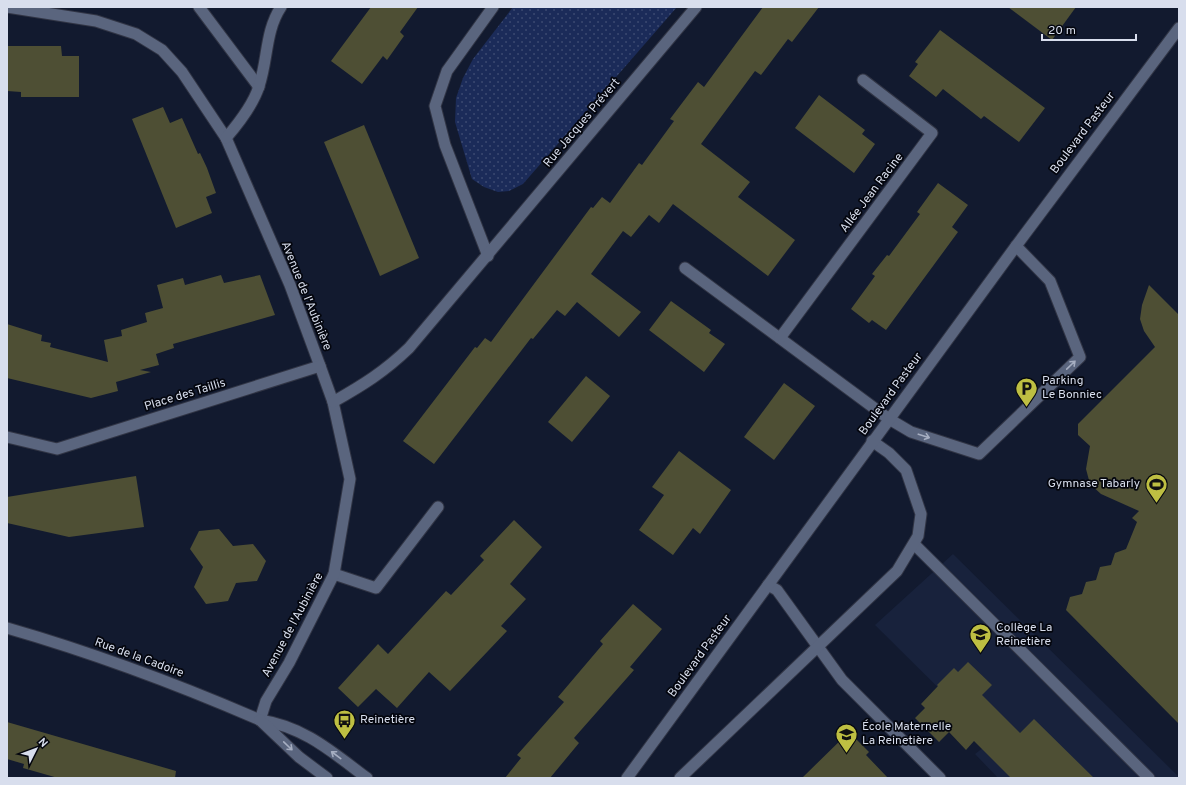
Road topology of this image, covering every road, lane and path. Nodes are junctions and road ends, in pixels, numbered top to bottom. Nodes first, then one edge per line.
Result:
1 (7, 7) edge
2 (199, 7) edge
3 (281, 7) edge
4 (493, 7) edge
5 (696, 7) edge
6 (1179, 28) edge
7 (863, 80) dead end
8 (259, 87) junction
9 (226, 138) junction
10 (1016, 246) junction
11 (488, 256) junction
12 (685, 268) dead end
13 (780, 338) junction
14 (320, 366) junction
15 (333, 402) junction
16 (889, 419) junction
17 (7, 437) edge
18 (872, 441) junction
19 (438, 507) dead end
20 (914, 544) junction
21 (334, 574) junction
22 (768, 585) junction
23 (7, 628) edge
24 (817, 648) junction
25 (260, 720) junction
26 (327, 778) edge
27 (367, 778) edge
28 (627, 778) edge
29 (680, 778) edge
30 (940, 778) edge
31 (1149, 778) edge

1 - 9 street, Avenue de l'Aubinière
2 - 8 street
3 - 8 street
4 - 11 street
5 - 11 street, Rue Jacques Prévert
6 - 10 street, Boulevard Pasteur
7 - 13 street, Allée Jean Racine
8 - 9 street
9 - 14 street, Avenue de l'Aubinière
10 - 16 street, Boulevard Pasteur
16 -> 10 street
11 - 15 street, Rue Jacques Prévert
12 - 13 street
13 - 16 street
14 - 15 street, Avenue de l'Aubinière
14 - 17 street, Place des Taillis
15 - 21 street, Avenue de l'Aubinière
16 - 18 street, Boulevard Pasteur
18 - 20 street
18 - 22 street, Boulevard Pasteur
19 - 21 street
20 - 24 street
20 - 31 street
21 - 25 street, Avenue de l'Aubinière
22 - 24 street
22 - 28 street, Boulevard Pasteur
23 - 25 street, Rue de la Cadoire
24 - 29 street
24 - 30 street
25 -> 26 street, Rue de la Cadoire
27 -> 25 street, Rue de la Cadoire

